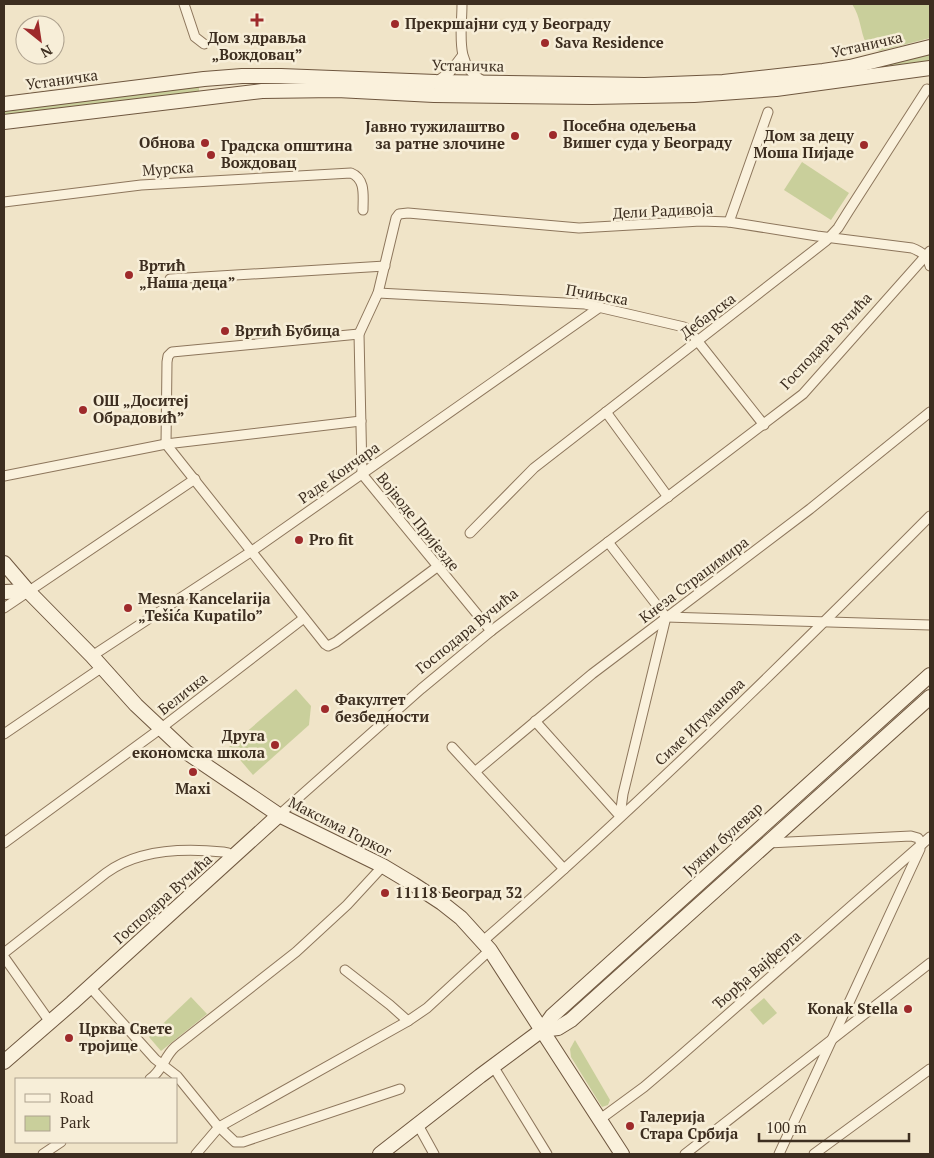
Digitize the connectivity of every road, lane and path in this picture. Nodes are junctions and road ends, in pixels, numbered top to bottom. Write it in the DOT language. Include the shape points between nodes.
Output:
graph roads {
  1 [pos="184,4"];
  2 [pos="462,4"];
  3 [pos="204,44"];
  4 [pos="930,47"];
  5 [pos="462,56"];
  6 [pos="930,68"];
  7 [pos="436,82"];
  8 [pos="486,83"];
  9 [pos="927,89"];
  10 [pos="4,104"];
  11 [pos="768,112"];
  12 [pos="4,122"];
  13 [pos="4,202"];
  14 [pos="364,210"];
  15 [pos="399,214"];
  16 [pos="729,222"];
  17 [pos="829,238"];
  18 [pos="928,253"];
  19 [pos="385,266"];
  20 [pos="930,266"];
  21 [pos="170,279"];
  22 [pos="378,293"];
  23 [pos="600,307"];
  24 [pos="359,334"];
  25 [pos="697,340"];
  26 [pos="606,412"];
  27 [pos="930,412"];
  28 [pos="361,421"];
  29 [pos="764,425"];
  30 [pos="166,444"];
  31 [pos="362,474"];
  32 [pos="4,476"];
  33 [pos="195,479"];
  34 [pos="668,497"];
  35 [pos="930,516"];
  36 [pos="470,533"];
  37 [pos="608,542"];
  38 [pos="252,551"];
  39 [pos="4,563"];
  40 [pos="437,567"];
  41 [pos="28,591"];
  42 [pos="4,592"];
  43 [pos="4,608"];
  44 [pos="666,617"];
  45 [pos="304,618"];
  46 [pos="825,622"];
  47 [pos="930,625"];
  48 [pos="491,631"];
  49 [pos="92,656"];
  50 [pos="101,668"];
  51 [pos="930,675"];
  52 [pos="930,697"];
  53 [pos="535,721"];
  54 [pos="160,729"];
  55 [pos="4,734"];
  56 [pos="452,746"];
  57 [pos="476,771"];
  58 [pos="279,815"];
  59 [pos="620,816"];
  60 [pos="930,837"];
  61 [pos="4,843"];
  62 [pos="768,843"];
  63 [pos="922,844"];
  64 [pos="233,857"];
  65 [pos="383,866"];
  66 [pos="564,869"];
  67 [pos="486,945"];
  68 [pos="4,955"];
  69 [pos="930,963"];
  70 [pos="345,970"];
  71 [pos="90,987"];
  72 [pos="408,1021"];
  73 [pos="50,1022"];
  74 [pos="542,1030"];
  75 [pos="831,1040"];
  76 [pos="4,1062"];
  77 [pos="163,1066"];
  78 [pos="494,1066"];
  79 [pos="930,1069"];
  80 [pos="151,1078"];
  81 [pos="400,1089"];
  82 [pos="599,1120"];
  83 [pos="418,1125"];
  84 [pos="219,1127"];
  85 [pos="60,1143"];
  86 [pos="44,1154"];
  87 [pos="196,1154"];
  88 [pos="380,1154"];
  89 [pos="434,1154"];
  90 [pos="548,1154"];
  91 [pos="622,1154"];
  92 [pos="685,1154"];
  93 [pos="779,1154"];
  94 [pos="814,1154"];
  1 -- 3 [label="street" via="195,37"];
  2 -- 5 [label="street"];
  4 -- 8 [label="main road, Устаничка" via="850,67 723,82 645,85"];
  5 -- 7 [label="street" via="450,72"];
  5 -- 8 [label="street" via="470,72"];
  6 -- 12 [label="main road, Устаничка" via="776,89 694,95 592,97 262,91"];
  7 -- 8 [label="main road, Устаничка"];
  7 -- 10 [label="main road, Устаничка" via="242,76"];
  9 -- 17 [label="street, Дебарска"];
  11 -- 16 [label="street"];
  13 -- 14 [label="street, Мурска" via="141,185 352,173 362,180"];
  15 -- 16 [label="street, Дели Радивоја" via="580,228"];
  15 -- 19 [label="street, Војводе Пријезде"];
  16 -- 17 [label="street, Дели Радивоја"];
  17 -- 18 [label="street, Дели Радивоја" via="912,248"];
  17 -- 25 [label="street, Дебарска"];
  18 -- 20 [label="street"];
  18 -- 29 [label="street, Господара Вучића" via="804,394"];
  19 -- 21 [label="street"];
  19 -- 22 [label="street, Војводе Пријезде"];
  22 -- 23 [label="street, Пчињска" via="562,302"];
  22 -- 24 [label="street, Војводе Пријезде"];
  23 -- 25 [label="street, Пчињска" via="684,327"];
  23 -- 31 [label="street, Раде Кончара"];
  24 -- 28 [label="street, Војводе Пријезде"];
  24 -- 30 [label="street" via="180,350 170,354 167,362"];
  25 -- 26 [label="street, Дебарска"];
  25 -- 29 [label="street, Пчињска"];
  26 -- 34 [label="street"];
  26 -- 36 [label="street, Дебарска" via="534,468"];
  27 -- 44 [label="street, Кнеза Страцимира" via="810,509"];
  28 -- 30 [label="street"];
  28 -- 31 [label="street, Војводе Пријезде"];
  29 -- 34 [label="street, Господара Вучића"];
  30 -- 32 [label="street"];
  30 -- 33 [label="street"];
  31 -- 38 [label="street, Раде Кончара"];
  31 -- 40 [label="street, Војводе Пријезде"];
  33 -- 38 [label="street"];
  33 -- 41 [label="street"];
  34 -- 37 [label="street, Господара Вучића"];
  35 -- 46 [label="street, Симе Игуманова"];
  37 -- 44 [label="street"];
  37 -- 48 [label="street, Господара Вучића"];
  38 -- 45 [label="street"];
  38 -- 49 [label="street, Раде Кончара"];
  39 -- 41 [label="main road, Максима Горког"];
  40 -- 45 [label="street" via="328,646"];
  40 -- 48 [label="street, Војводе Пријезде"];
  41 -- 42 [label="main road"];
  41 -- 43 [label="street"];
  41 -- 49 [label="main road, Максима Горког"];
  44 -- 46 [label="street"];
  44 -- 53 [label="street, Кнеза Страцимира"];
  44 -- 59 [label="street"];
  45 -- 54 [label="street, Беличка"];
  46 -- 47 [label="street"];
  46 -- 59 [label="street, Симе Игуманова"];
  48 -- 58 [label="street, Господара Вучића" via="420,689"];
  49 -- 50 [label="main road, Максима Горког"];
  50 -- 54 [label="main road, Максима Горког"];
  50 -- 55 [label="street"];
  51 -- 74 [label="main road, Јужни булевар" via="552,1016"];
  52 -- 62 [label="main road, Јужни булевар"];
  53 -- 57 [label="street, Кнеза Страцимира"];
  53 -- 59 [label="street"];
  54 -- 58 [label="main road, Максима Горког" via="199,762"];
  54 -- 61 [label="street, Беличка"];
  56 -- 57 [label="street"];
  57 -- 66 [label="street"];
  58 -- 64 [label="main road, Господара Вучића"];
  58 -- 65 [label="main road, Максима Горког"];
  59 -- 66 [label="street, Симе Игуманова"];
  60 -- 63 [label="street, Ђорђа Вајферта"];
  62 -- 63 [label="street" via="911,836"];
  62 -- 74 [label="main road, Јужни булевар" via="572,1020 558,1028"];
  63 -- 75 [label="street"];
  63 -- 82 [label="street, Ђорђа Вајферта" via="665,1069"];
  64 -- 68 [label="street" via="218,851 171,852 122,863 106,872"];
  64 -- 71 [label="main road, Господара Вучића"];
  65 -- 67 [label="main road, Максима Горког" via="452,910"];
  65 -- 77 [label="street" via="296,952 171,1051"];
  66 -- 67 [label="street, Симе Игуманова"];
  67 -- 72 [label="street, Симе Игуманова" via="427,1008"];
  67 -- 74 [label="main road, Максима Горког"];
  68 -- 73 [label="street"];
  69 -- 75 [label="street"];
  70 -- 72 [label="street"];
  71 -- 73 [label="main road, Господара Вучића"];
  71 -- 77 [label="street"];
  72 -- 84 [label="street, Симе Игуманова"];
  73 -- 76 [label="main road, Господара Вучића"];
  74 -- 78 [label="main road, Јужни булевар"];
  74 -- 82 [label="main road, Максима Горког"];
  75 -- 92 [label="street"];
  75 -- 93 [label="street"];
  77 -- 80 [label="street"];
  77 -- 84 [label="street" via="177,1076"];
  78 -- 83 [label="main road, Јужни булевар"];
  78 -- 90 [label="street"];
  79 -- 94 [label="street"];
  81 -- 84 [label="street" via="243,1142 235,1142"];
  82 -- 91 [label="main road, Максима Горког"];
  83 -- 88 [label="main road, Јужни булевар"];
  83 -- 89 [label="street"];
  84 -- 87 [label="street"];
  85 -- 86 [label="street"];
}
